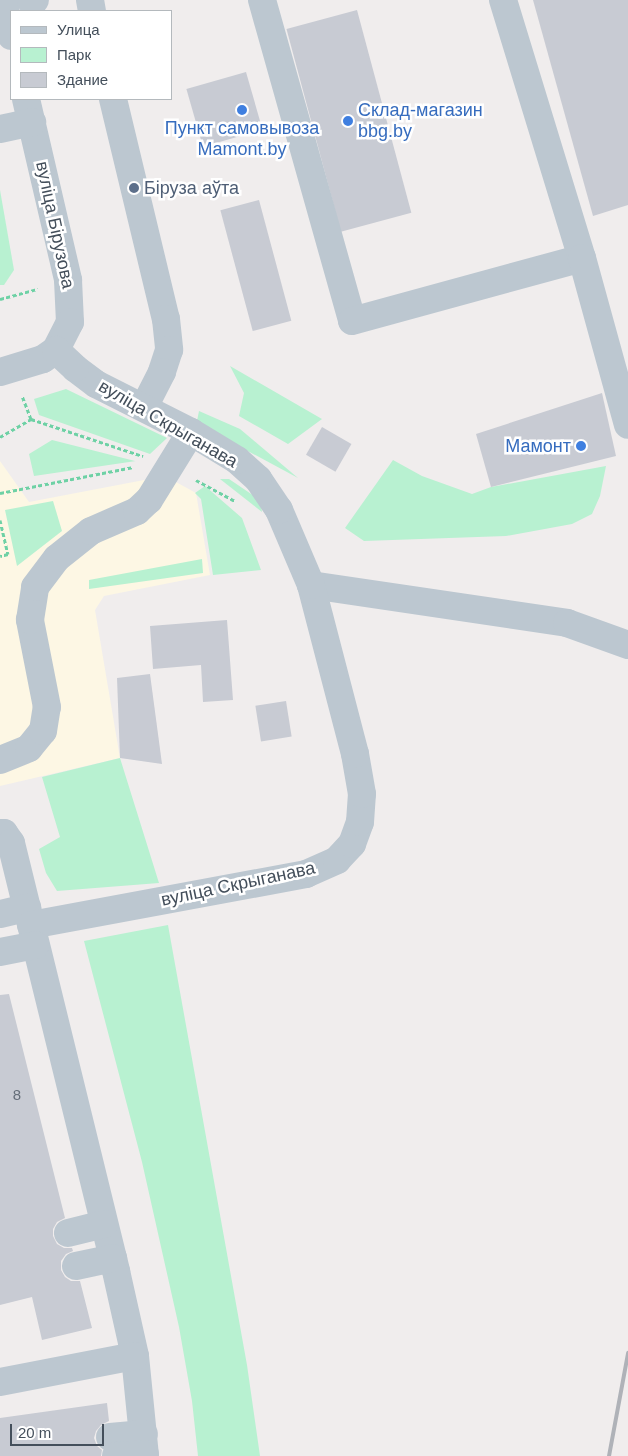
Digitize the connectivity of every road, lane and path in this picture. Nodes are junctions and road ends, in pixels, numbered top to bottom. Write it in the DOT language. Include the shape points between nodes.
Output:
graph roads {
  1 [pos="3,0"];
  2 [pos="262,0"];
  3 [pos="503,0"];
  4 [pos="10,32"];
  5 [pos="113,100"];
  6 [pos="29,110"];
  7 [pos="0,129"];
  8 [pos="582,258"];
  9 [pos="56,350"];
  10 [pos="0,372"];
  11 [pos="144,407"];
  12 [pos="628,425"];
  13 [pos="191,432"];
  14 [pos="149,458"];
  15 [pos="143,462"];
  16 [pos="136,466"];
  17 [pos="0,493"];
  18 [pos="0,520"];
  19 [pos="0,556"];
  20 [pos="311,585"];
  21 [pos="628,645"];
  22 [pos="0,760"];
  23 [pos="0,833"];
  24 [pos="10,884"];
  25 [pos="0,914"];
  26 [pos="31,926"];
  27 [pos="0,952"];
  28 [pos="110,1249"];
  29 [pos="135,1356"];
  30 [pos="0,1382"];
  31 [pos="113,1446"];
  32 [pos="145,1448"];
  1 -- 4 [label="street"];
  2 -- 8 [label="street" via="352,321"];
  3 -- 8 [label="street"];
  5 -- 11 [label="street" via="166,318 169,350"];
  6 -- 7 [label="street"];
  6 -- 9 [label="street, вуліца Бірузова" via="68,280 70,322"];
  8 -- 12 [label="street"];
  9 -- 10 [label="street" via="42,359"];
  9 -- 11 [label="street, вуліца Скрыганава" via="96,384"];
  11 -- 13 [label="street, вуліца Скрыганава"];
  13 -- 20 [label="street, вуліца Скрыганава" via="237,460 258,479 279,510"];
  13 -- 22 [label="street" via="149,500 137,512 91,531 57,558 35,587 30,620 47,706 43,732 29,748"];
  14 -- 15 [label="path"];
  16 -- 17 [label="path"];
  18 -- 19 [label="path" via="8,554"];
  20 -- 21 [label="street" via="567,623"];
  20 -- 26 [label="street, вуліца Скрыганава" via="355,754 362,794 360,822 352,844 337,860 306,874"];
  23 -- 24 [label="street" via="4,833 11,842"];
  24 -- 26 [label="street"];
  25 -- 26 [label="street"];
  26 -- 27 [label="street"];
  26 -- 28 [label="street"];
  28 -- 28 [label="street" via="75,1258"];
  28 -- 29 [label="street"];
  29 -- 30 [label="street"];
  29 -- 32 [label="street"];
  31 -- 32 [label="street"];
}
